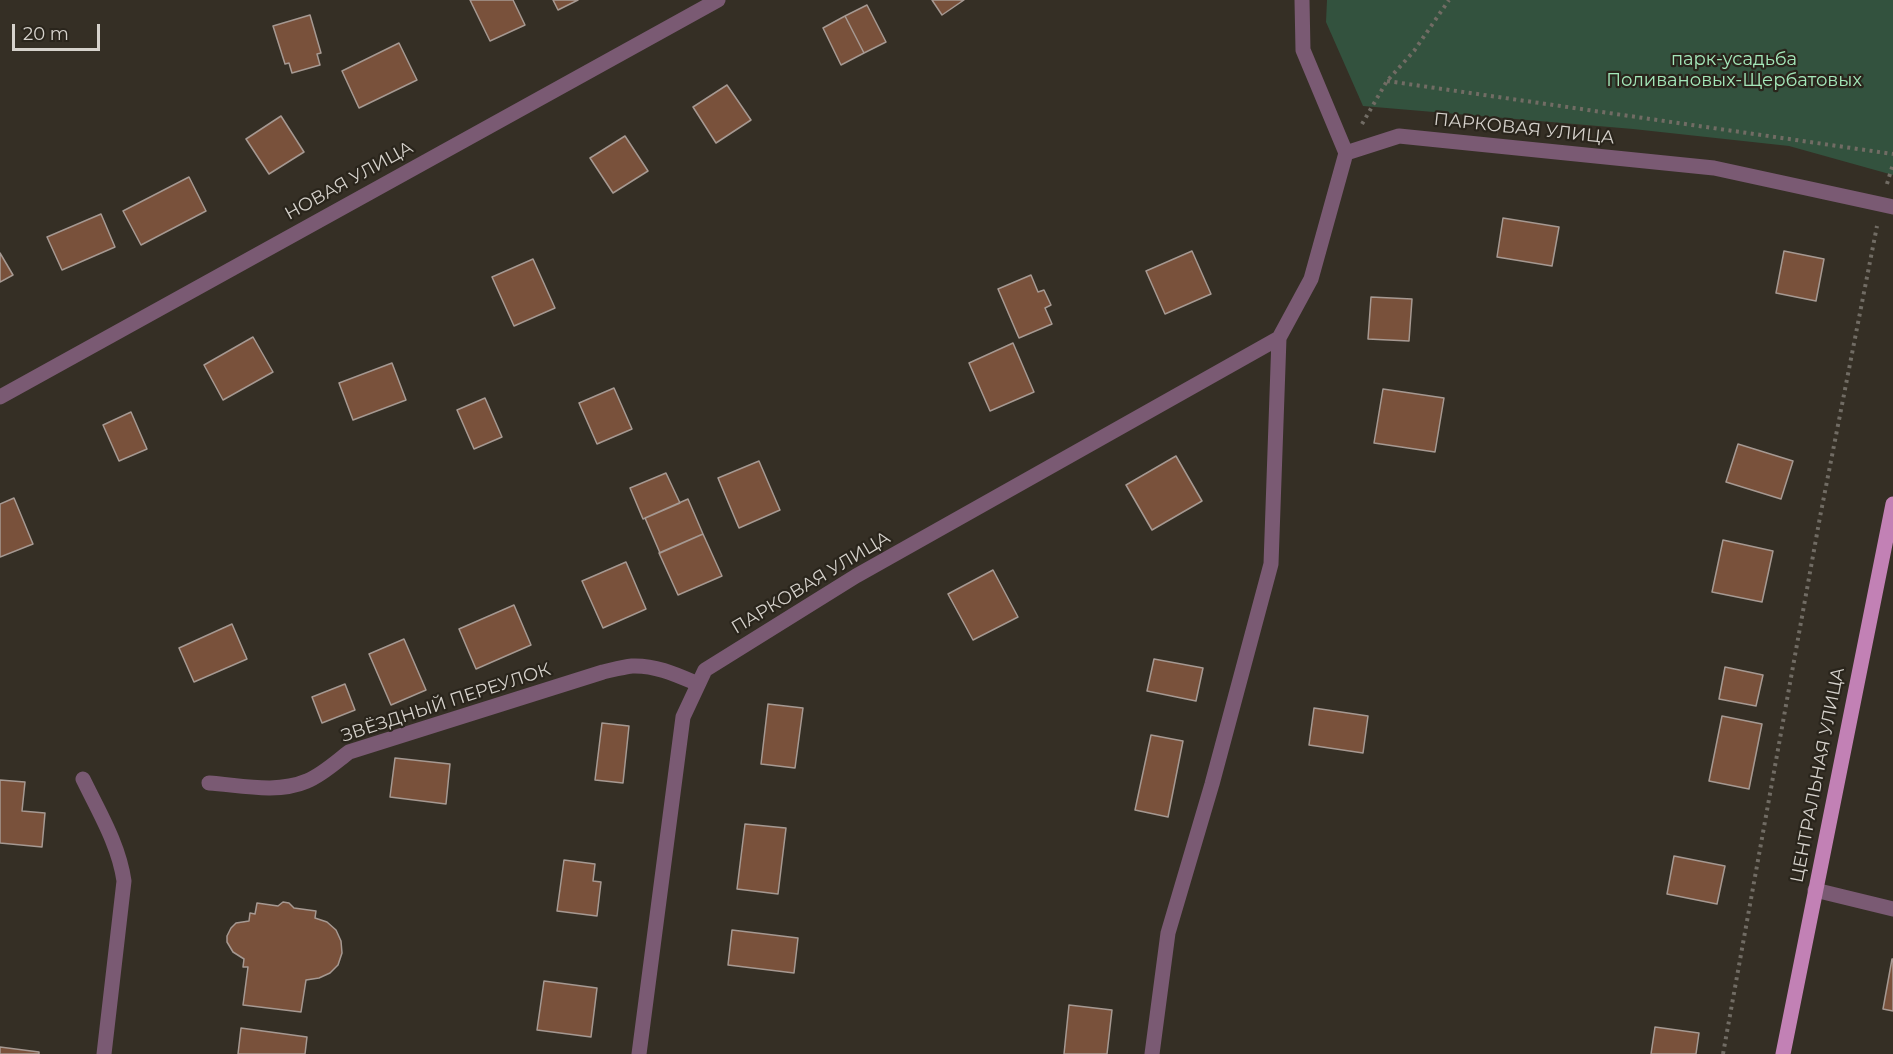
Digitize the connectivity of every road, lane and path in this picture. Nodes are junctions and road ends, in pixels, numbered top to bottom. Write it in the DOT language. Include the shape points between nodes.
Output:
graph roads {
  1 [pos="718,0"];
  2 [pos="1302,0"];
  3 [pos="1449,0"];
  4 [pos="1387,81"];
  5 [pos="1346,153"];
  6 [pos="1893,154"];
  7 [pos="1893,164"];
  8 [pos="1887,206"];
  9 [pos="1279,338"];
  10 [pos="0,397"];
  11 [pos="1893,504"];
  12 [pos="698,684"];
  13 [pos="83,779"];
  14 [pos="209,783"];
  15 [pos="1815,890"];
  16 [pos="1893,909"];
  17 [pos="104,1054"];
  18 [pos="639,1054"];
  19 [pos="1152,1054"];
  20 [pos="1723,1054"];
  21 [pos="1783,1054"];
  1 -- 10 [label="street, НОВАЯ УЛИЦА"];
  2 -- 5 [label="street" via="1303,50"];
  3 -- 4 [label="path" via="1414,51"];
  4 -- 5 [label="path"];
  4 -- 6 [label="path"];
  5 -- 8 [label="street, ПАРКОВАЯ УЛИЦА" via="1399,136 1423,138 1714,168"];
  5 -- 9 [label="street" via="1311,279"];
  7 -- 8 [label="path"];
  8 -- 20 [label="path" via="1820,517"];
  9 -- 12 [label="street, ПАРКОВАЯ УЛИЦА" via="856,576 705,670"];
  9 -- 19 [label="street" via="1271,564 1168,933"];
  11 -- 15 [label="main road, ЦЕНТРАЛЬНАЯ УЛИЦА"];
  12 -- 14 [label="street, ЗВЁЗДНЫЙ ПЕРЕУЛОК" via="673,673 632,666 349,752 306,782 293,786"];
  12 -- 18 [label="street, ПАРКОВАЯ УЛИЦА" via="683,717"];
  13 -- 17 [label="street" via="121,861 124,882"];
  15 -- 16 [label="street"];
  15 -- 21 [label="main road, ЦЕНТРАЛЬНАЯ УЛИЦА"];
}
